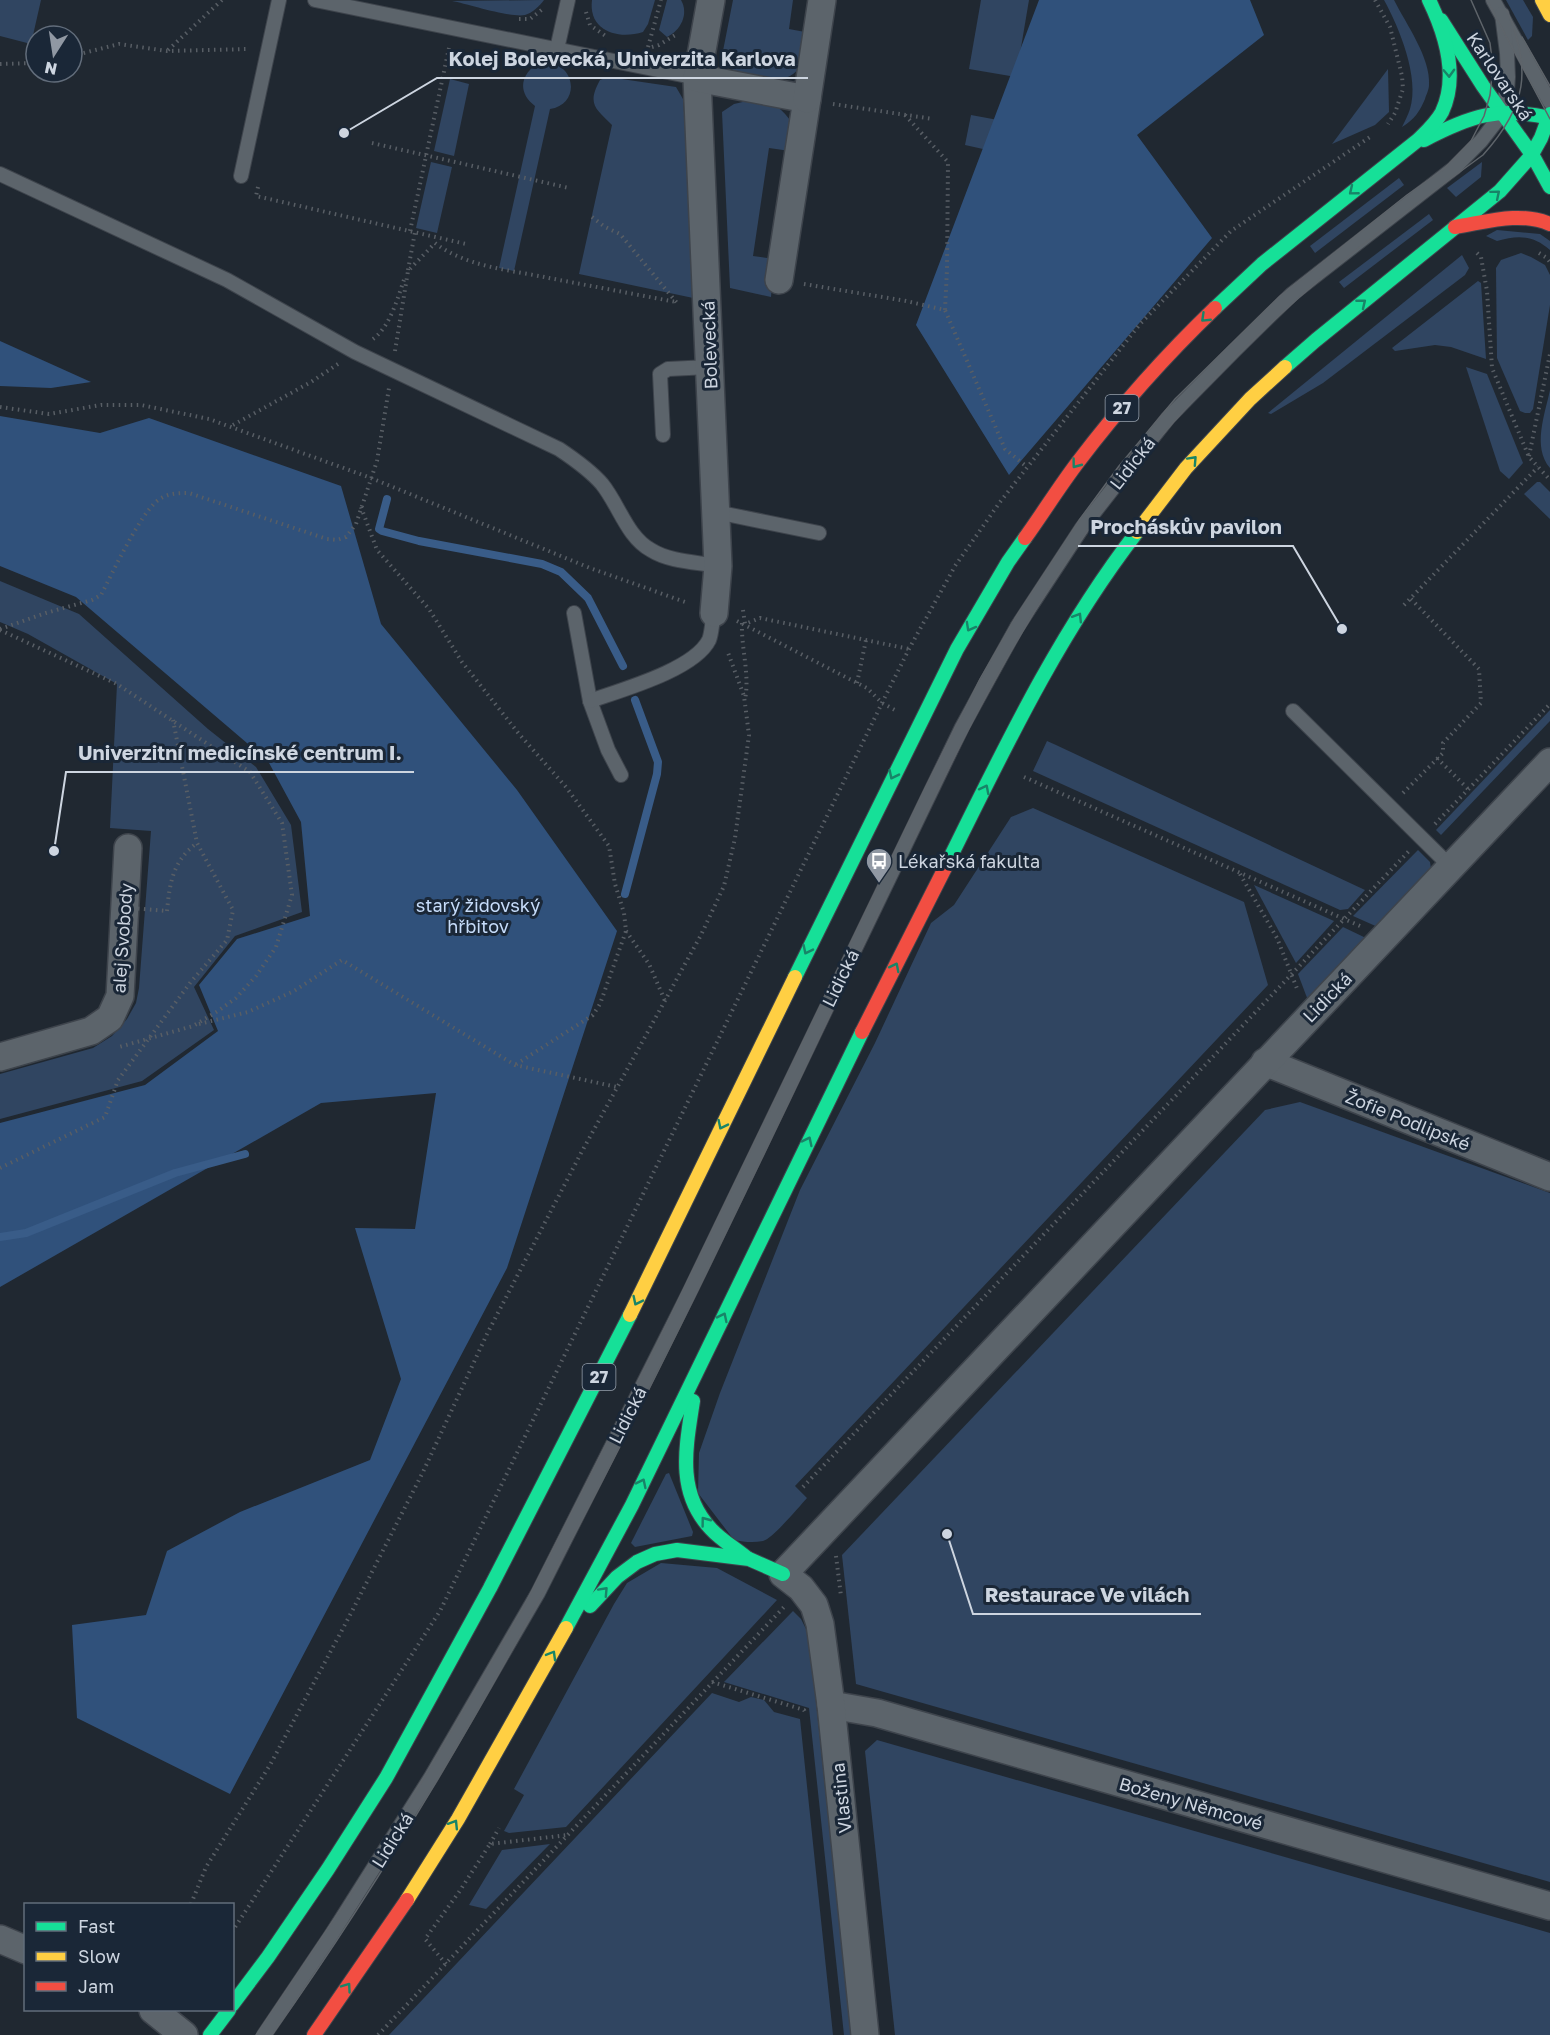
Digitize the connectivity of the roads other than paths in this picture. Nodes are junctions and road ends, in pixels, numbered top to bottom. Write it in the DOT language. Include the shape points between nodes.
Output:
graph roads {
  1 [pos="279,0"];
  2 [pos="315,0"];
  3 [pos="568,0"];
  4 [pos="711,0"];
  5 [pos="822,0"];
  6 [pos="1430,0"];
  7 [pos="1493,0"];
  8 [pos="1542,0"];
  9 [pos="342,3"];
  10 [pos="1502,14"];
  11 [pos="1438,15"];
  12 [pos="1550,15"];
  13 [pos="556,49"];
  14 [pos="697,78"];
  15 [pos="807,99"];
  16 [pos="1550,102"];
  17 [pos="1501,111"];
  18 [pos="1550,116"];
  19 [pos="1398,154"];
  20 [pos="1533,156"];
  21 [pos="1550,171"];
  22 [pos="0,174"];
  23 [pos="241,176"];
  24 [pos="1550,187"];
  25 [pos="1550,224"];
  26 [pos="1455,228"];
  27 [pos="778,280"];
  28 [pos="710,367"];
  29 [pos="663,435"];
  30 [pos="716,512"];
  31 [pos="819,533"];
  32 [pos="718,567"];
  33 [pos="574,613"];
  34 [pos="714,613"];
  35 [pos="590,701"];
  36 [pos="1293,711"];
  37 [pos="1550,762"];
  38 [pos="621,775"];
  39 [pos="128,848"];
  40 [pos="1451,867"];
  41 [pos="0,1057"];
  42 [pos="1265,1062"];
  43 [pos="1550,1177"];
  44 [pos="697,1369"];
  45 [pos="749,1559"];
  46 [pos="792,1581"];
  47 [pos="564,1633"];
  48 [pos="831,1705"];
  49 [pos="1550,1906"];
  50 [pos="0,1939"];
  51 [pos="24,1949"];
  52 [pos="234,2002"];
  53 [pos="154,2011"];
  54 [pos="228,2011"];
  55 [pos="184,2035"];
  56 [pos="210,2035"];
  57 [pos="264,2035"];
  58 [pos="314,2035"];
  59 [pos="865,2035"];
  1 -- 23 [label="lane"];
  2 -- 9 [label="lane"];
  3 -- 13 [label="lane"];
  4 -- 14 [label="street, Bolevecká"];
  5 -- 15 [label="street"];
  6 -- 11 [label="main road, Karlovarská"];
  7 -- 10 [label="lane, Karlovarská"];
  8 -- 12 [label="main road"];
  9 -- 13 [label="lane"];
  10 -- 16 [label="lane, Karlovarská"];
  10 -- 17 [label="lane, Lidická" via="1508,78"];
  11 -- 17 [label="main road, Karlovarská"];
  11 -- 19 [label="main road, Karlovarská, one-way" via="1449,71 1446,99 1431,127"];
  13 -- 14 [label="lane"];
  14 -- 15 [label="street"];
  14 -- 28 [label="street, Bolevecká"];
  15 -- 27 [label="street"];
  17 -- 18 [label="main road"];
  17 -- 19 [label="main road" via="1454,124"];
  17 -- 20 [label="main road, Karlovarská"];
  17 -- 57 [label="lane, Lidická" via="1481,141 1454,168 1292,294 1168,418 1082,528 1030,607 962,727 691,1289 538,1593 431,1777"];
  18 -- 20 [label="main road"];
  19 -- 52 [label="main road, 27, one-way" via="1262,264 1187,335 1078,462 1008,562 919,723 620,1336 490,1588 386,1778 328,1869"];
  20 -- 21 [label="lane, Karlovarská"];
  20 -- 24 [label="main road, Karlovarská"];
  26 -- 20 [label="main road, one-way" via="1500,191"];
  22 -- 32 [label="lane" via="227,280 355,352 559,449 602,484 640,543 663,556"];
  25 -- 26 [label="main road" via="1524,216"];
  44 -- 26 [label="main road, one-way" via="998,763 1052,658 1089,600 1186,468 1250,399 1316,340"];
  28 -- 29 [label="lane" via="668,369 660,374"];
  28 -- 30 [label="street, Bolevecká"];
  30 -- 31 [label="lane"];
  30 -- 32 [label="street, Bolevecká"];
  32 -- 34 [label="street, Bolevecká"];
  33 -- 35 [label="lane"];
  34 -- 35 [label="lane" via="709,640 697,656 673,670"];
  35 -- 38 [label="lane"];
  36 -- 40 [label="lane"];
  37 -- 40 [label="street, Lidická"];
  39 -- 41 [label="street, alej Svobody" via="120,996 110,1018 91,1031"];
  40 -- 42 [label="street, Lidická"];
  42 -- 43 [label="street, Žofie Podlipské"];
  42 -- 46 [label="street, Lidická"];
  45 -- 44 [label="main road, one-way" via="711,1529 692,1503 685,1479 684,1460"];
  47 -- 44 [label="main road, one-way"];
  45 -- 46 [label="main road"];
  47 -- 45 [label="main road, one-way" via="617,1577 655,1554 677,1550"];
  46 -- 48 [label="street, Vlastina" via="814,1605 820,1624"];
  58 -- 47 [label="main road, one-way" via="458,1819"];
  48 -- 49 [label="street, Boženy Němcové" via="877,1713"];
  48 -- 59 [label="street, Vlastina"];
  50 -- 51 [label="street"];
  53 -- 55 [label="street"];
  54 -- 56 [label="main road"];
}
